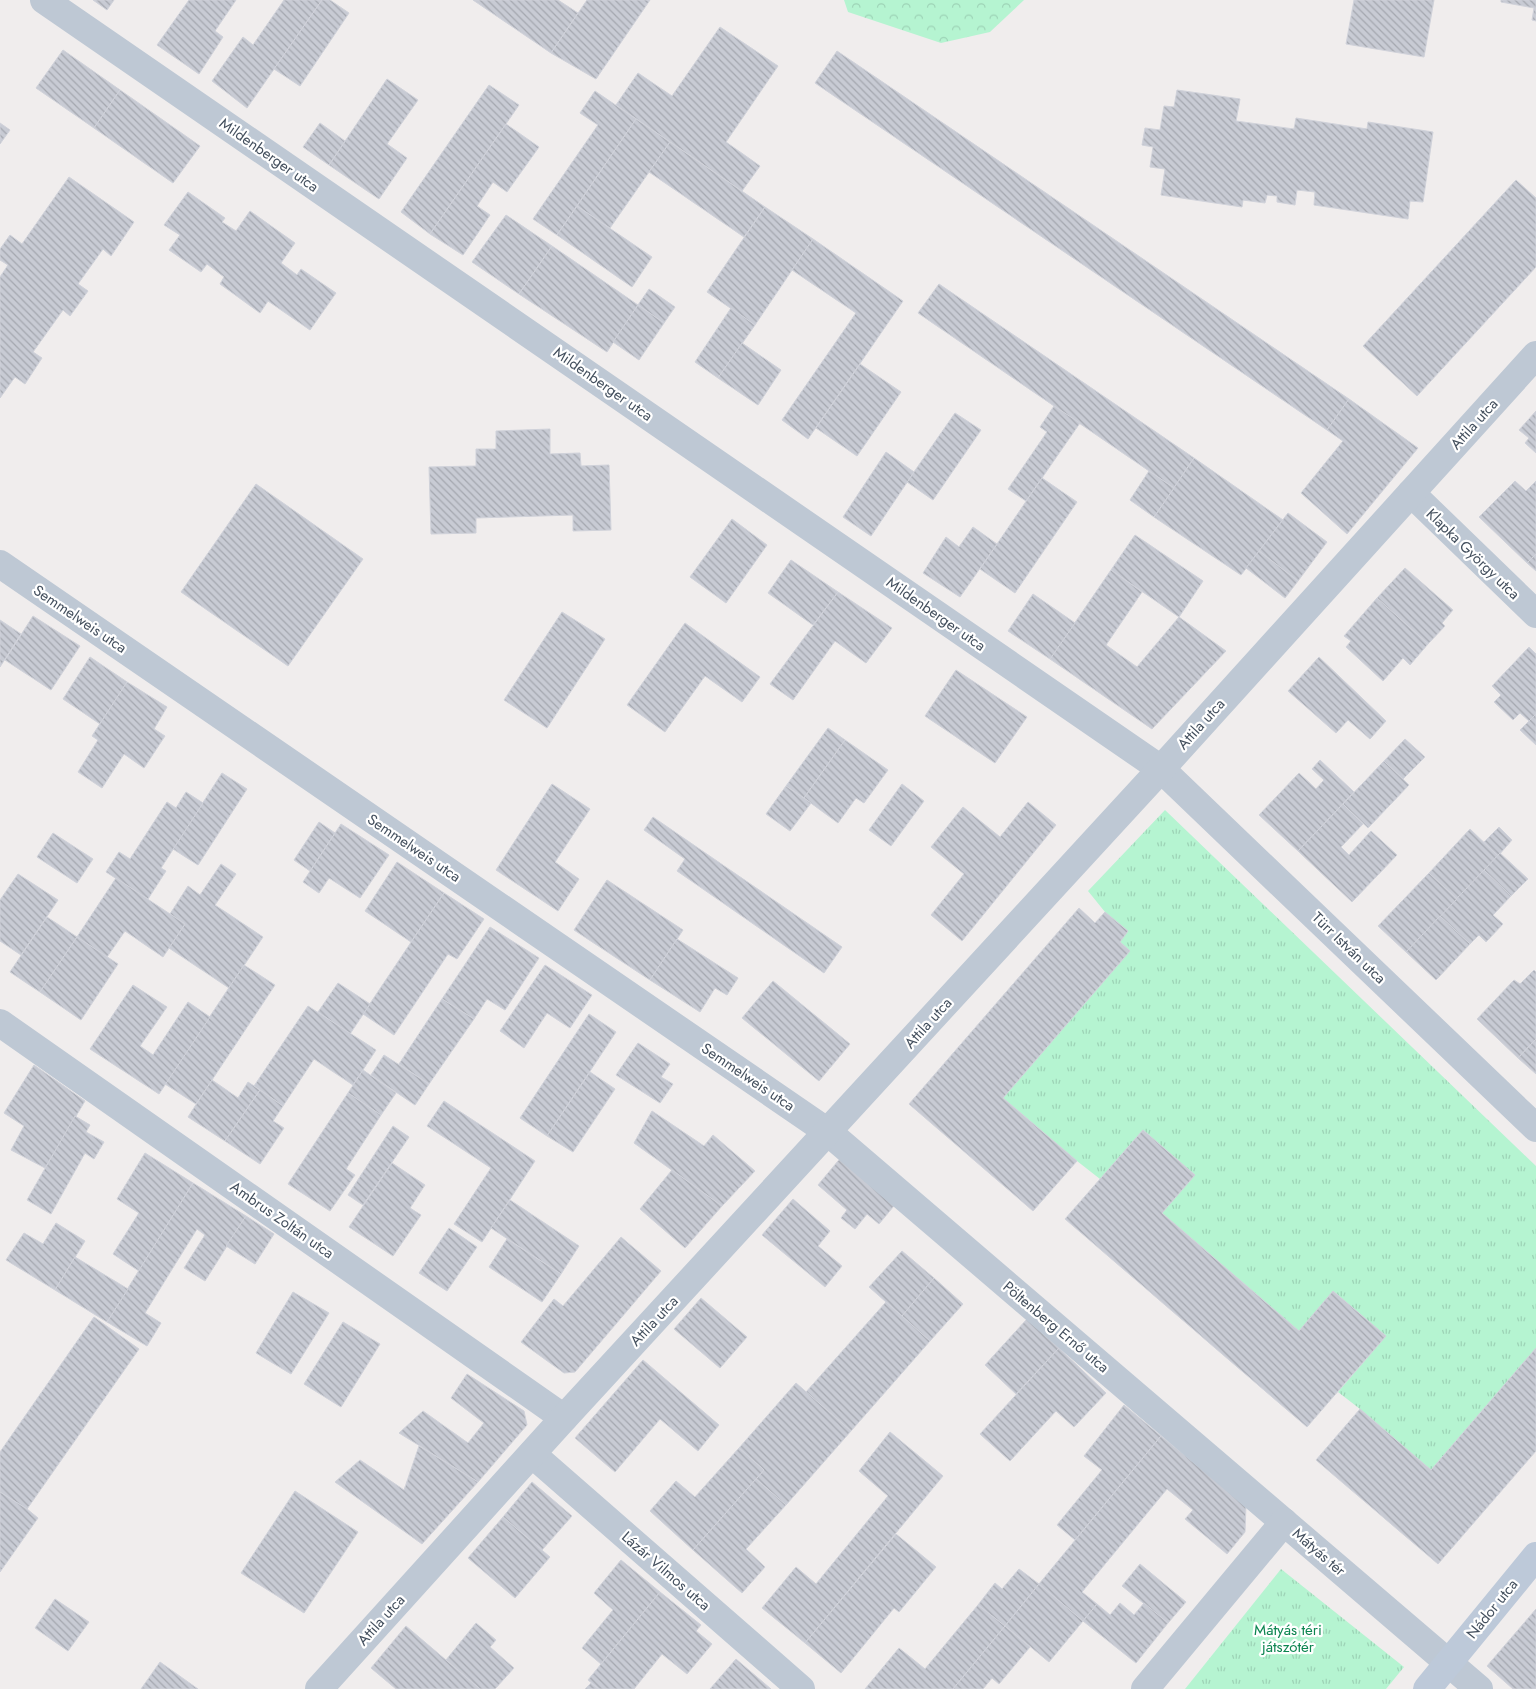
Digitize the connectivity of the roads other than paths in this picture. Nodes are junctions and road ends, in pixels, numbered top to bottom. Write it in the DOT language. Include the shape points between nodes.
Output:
graph roads {
  1 [pos="44,0"];
  2 [pos="1536,355"];
  3 [pos="1411,493"];
  4 [pos="0,564"];
  5 [pos="1536,614"];
  6 [pos="1161,769"];
  7 [pos="0,1023"];
  8 [pos="1536,1128"];
  9 [pos="828,1132"];
  10 [pos="564,1418"];
  11 [pos="532,1454"];
  12 [pos="1284,1522"];
  13 [pos="1536,1556"];
  14 [pos="1448,1663"];
  15 [pos="319,1689"];
  16 [pos="802,1689"];
  17 [pos="1145,1689"];
  18 [pos="1427,1689"];
  19 [pos="1479,1689"];
  1 -- 6 [label="street, Mildenberger utca"];
  2 -- 3 [label="street, Attila utca"];
  3 -- 5 [label="street, Klapka György utca"];
  3 -- 6 [label="street, Attila utca"];
  4 -- 9 [label="street, Semmelweis utca"];
  6 -- 8 [label="street, Türr István utca"];
  6 -- 9 [label="street, Attila utca"];
  7 -- 10 [label="street, Ambrus Zoltán utca"];
  9 -- 10 [label="street, Attila utca"];
  9 -- 12 [label="street, Pöltenberg Ernő utca"];
  10 -- 11 [label="street, Attila utca"];
  11 -- 15 [label="street, Attila utca"];
  11 -- 16 [label="street, Lázár Vilmos utca"];
  12 -- 14 [label="street, Mátyás tér"];
  12 -- 17 [label="street, Mátyás tér"];
  13 -- 14 [label="street, Nádor utca"];
  14 -- 18 [label="street"];
  14 -- 19 [label="street"];
}
